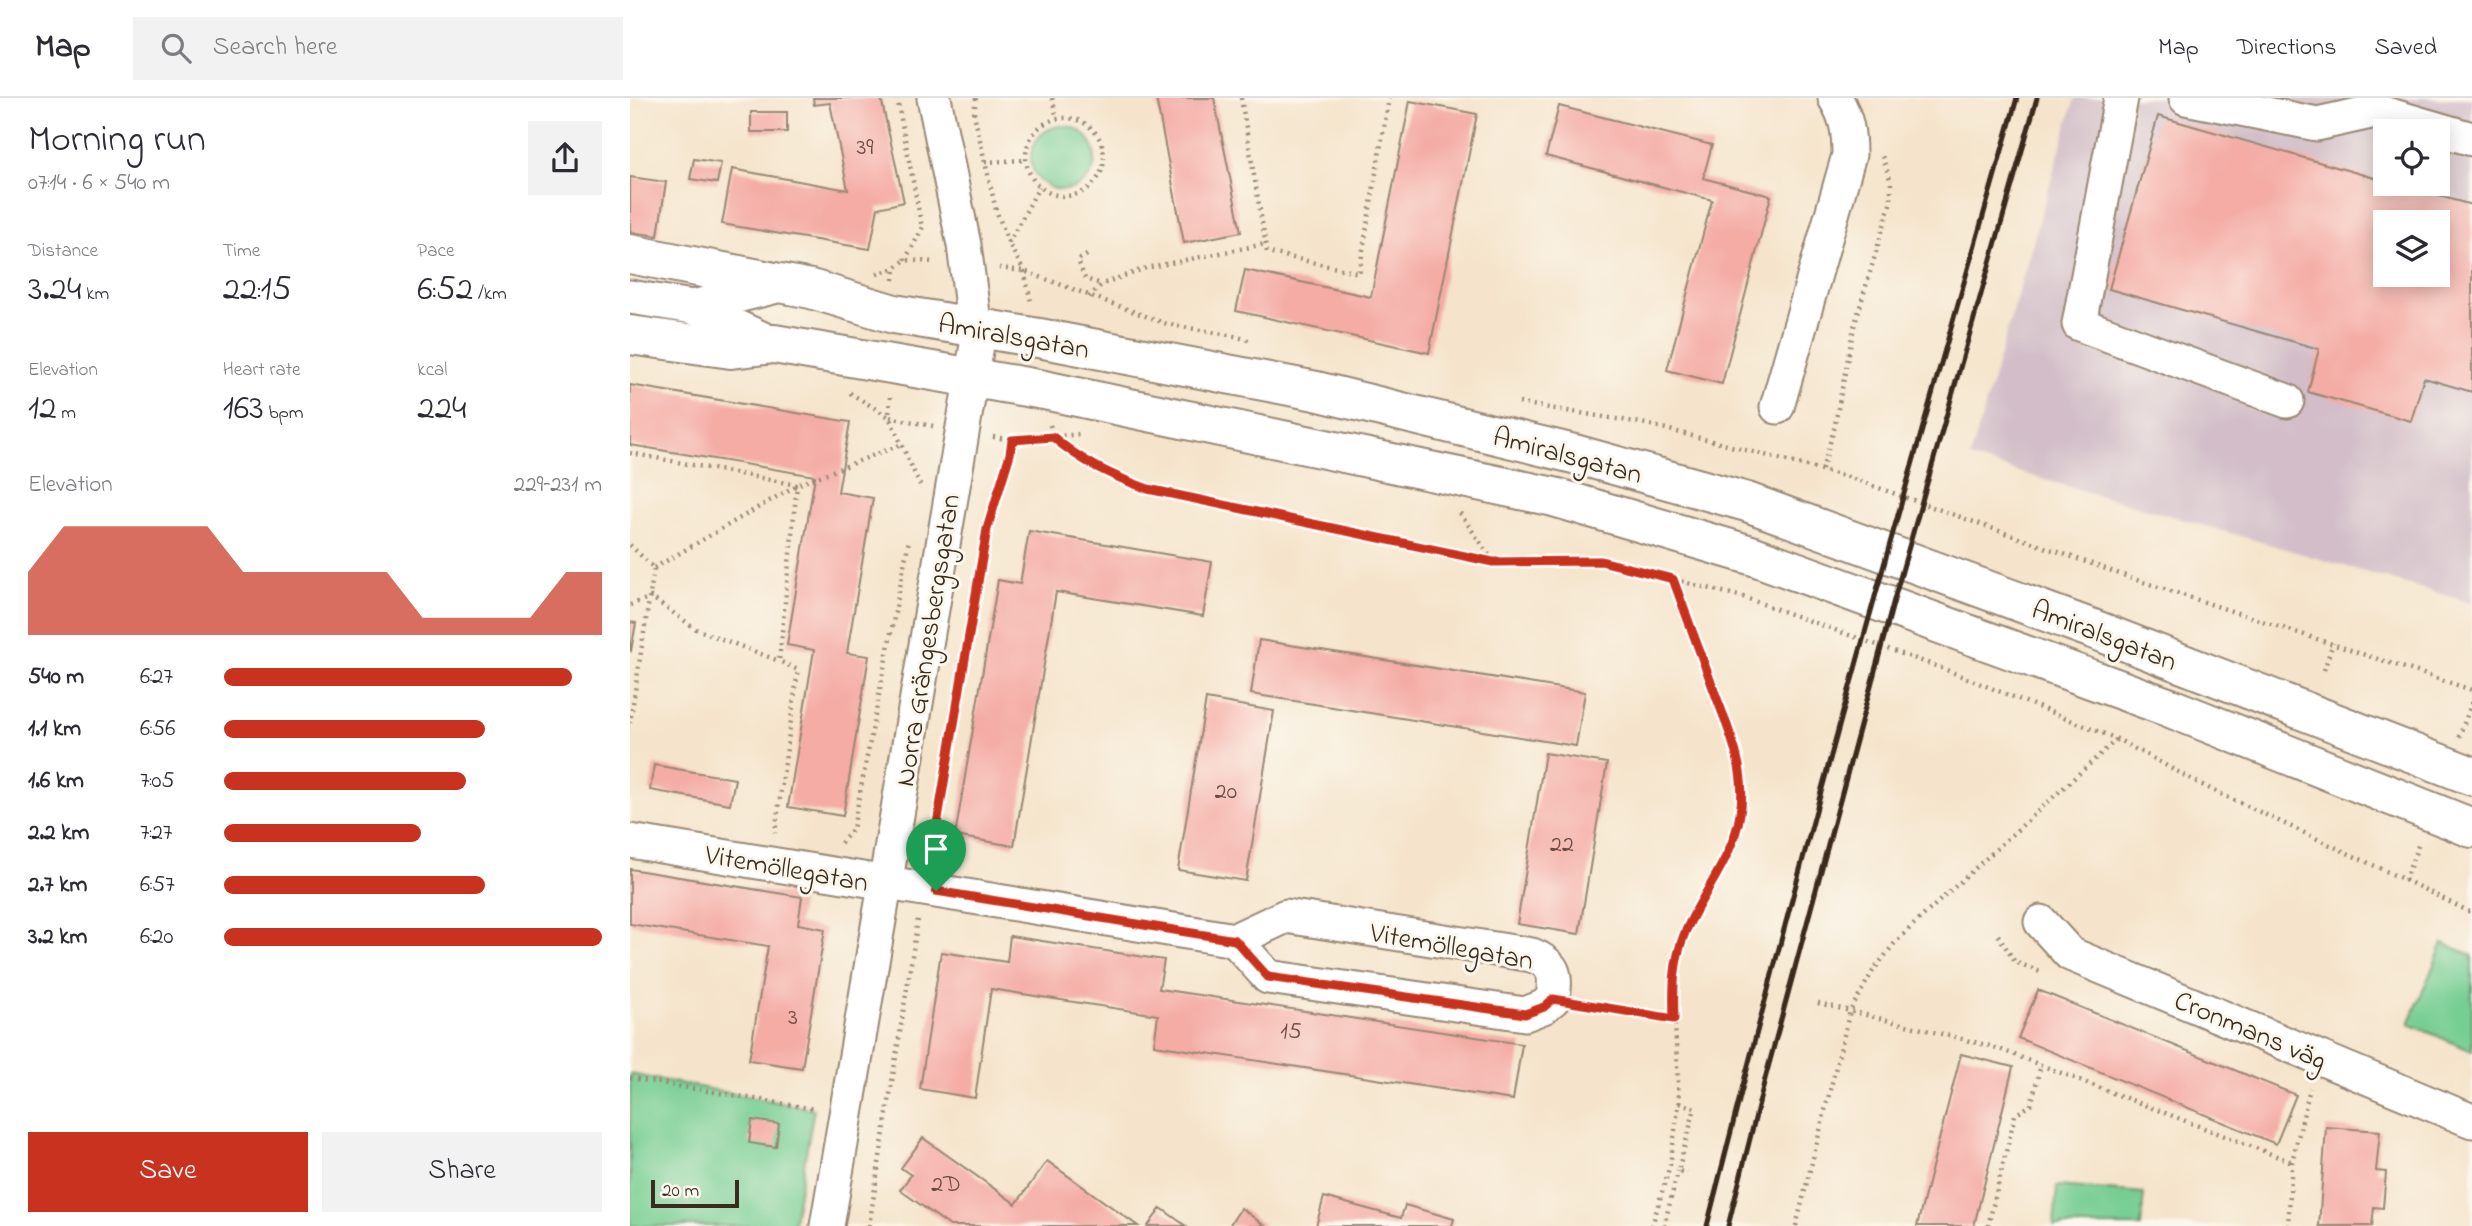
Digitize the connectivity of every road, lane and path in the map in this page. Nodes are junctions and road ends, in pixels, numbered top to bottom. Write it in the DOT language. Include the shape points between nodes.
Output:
graph roads {
  1 [pos="897,98"];
  2 [pos="934,98"];
  3 [pos="976,98"];
  4 [pos="1052,98"];
  5 [pos="1241,98"];
  6 [pos="1389,98"];
  7 [pos="1835,98"];
  8 [pos="2121,98"];
  9 [pos="2186,98"];
  10 [pos="2378,104"];
  11 [pos="1057,118"];
  12 [pos="2472,139"];
  13 [pos="1880,151"];
  14 [pos="1025,160"];
  15 [pos="985,162"];
  16 [pos="1039,187"];
  17 [pos="1009,244"];
  18 [pos="1265,244"];
  19 [pos="630,254"];
  20 [pos="1087,255"];
  21 [pos="905,260"];
  22 [pos="1024,271"];
  23 [pos="787,284"];
  24 [pos="1102,284"];
  25 [pos="630,297"];
  26 [pos="1089,297"];
  27 [pos="693,307"];
  28 [pos="630,335"];
  29 [pos="774,344"];
  30 [pos="975,350"];
  31 [pos="848,392"];
  32 [pos="2287,401"];
  33 [pos="1777,407"];
  34 [pos="900,445"];
  35 [pos="630,453"];
  36 [pos="1822,470"];
  37 [pos="797,485"];
  38 [pos="918,497"];
  39 [pos="910,537"];
  40 [pos="630,545"];
  41 [pos="654,568"];
  42 [pos="1673,579"];
  43 [pos="651,597"];
  44 [pos="630,605"];
  45 [pos="2333,643"];
  46 [pos="779,661"];
  47 [pos="2324,670"];
  48 [pos="2472,702"];
  49 [pos="630,723"];
  50 [pos="2118,739"];
  51 [pos="2460,771"];
  52 [pos="2431,812"];
  53 [pos="2472,828"];
  54 [pos="630,841"];
  55 [pos="773,845"];
  56 [pos="839,846"];
  57 [pos="2405,880"];
  58 [pos="887,884"];
  59 [pos="936,891"];
  60 [pos="2472,912"];
  61 [pos="2041,922"];
  62 [pos="1235,940"];
  63 [pos="1553,999"];
  64 [pos="1818,1003"];
  65 [pos="1850,1011"];
  66 [pos="1674,1019"];
  67 [pos="2041,1064"];
  68 [pos="630,1078"];
  69 [pos="2311,1084"];
  70 [pos="1679,1103"];
  71 [pos="847,1115"];
  72 [pos="2472,1121"];
  73 [pos="2292,1162"];
  74 [pos="1678,1171"];
  75 [pos="1687,1173"];
  76 [pos="827,1226"];
  77 [pos="869,1226"];
  78 [pos="1651,1226"];
  79 [pos="1664,1226"];
  80 [pos="1796,1226"];
  81 [pos="1988,1226"];
  82 [pos="2288,1226"];
  1 -- 21 [label="path" via="922,228"];
  2 -- 30 [label="street" via="964,246"];
  3 -- 15 [label="path" via="974,114"];
  4 -- 11 [label="path"];
  5 -- 18 [label="path"];
  6 -- 18 [label="path" via="1359,274 1267,252"];
  7 -- 33 [label="street" via="1849,130 1849,155"];
  8 -- 32 [label="street" via="2078,324"];
  9 -- 10 [label="street" via="2317,124"];
  10 -- 12 [label="street"];
  11 -- 14 [label="path" via="1046,121 1030,137"];
  11 -- 16 [label="path" via="1070,117 1091,128 1104,149 1104,161 1094,183 1074,195 1062,196"];
  13 -- 36 [label="path" via="1891,182 1891,201 1854,327"];
  14 -- 15 [label="path"];
  14 -- 16 [label="path"];
  15 -- 17 [label="path"];
  16 -- 17 [label="path"];
  17 -- 22 [label="path"];
  18 -- 24 [label="path" via="1146,268"];
  19 -- 23 [label="main road, Amiralsgatan"];
  20 -- 24 [label="path" via="1079,260 1085,279"];
  23 -- 27 [label="street"];
  23 -- 30 [label="main road, Amiralsgatan" via="894,314"];
  24 -- 26 [label="path"];
  25 -- 27 [label="street"];
  27 -- 29 [label="street"];
  28 -- 29 [label="main road, Amiralsgatan" via="731,349"];
  29 -- 30 [label="main road, Amiralsgatan"];
  30 -- 51 [label="main road, Amiralsgatan" via="1039,338 1316,391 1578,454 1748,502"];
  30 -- 52 [label="main road, Amiralsgatan" via="1044,390 1528,491 1754,556 2173,709"];
  30 -- 58 [label="street, Norra Grängesbergsgatan"];
  31 -- 34 [label="path" via="889,417"];
  34 -- 37 [label="path"];
  34 -- 38 [label="path" via="920,484"];
  35 -- 37 [label="path"];
  37 -- 41 [label="path"];
  37 -- 46 [label="path"];
  39 -- 56 [label="path" via="853,829"];
  40 -- 41 [label="path"];
  41 -- 43 [label="path"];
  42 -- 50 [label="path" via="1743,597 1944,668"];
  42 -- 59 [label="path" via="1601,561 1493,562 1148,489 1104,472 1053,437 1012,440 987,529 935,836 942,855"];
  42 -- 66 [label="path" via="1739,759 1742,793 1733,841 1679,947"];
  43 -- 44 [label="path"];
  43 -- 46 [label="path" via="696,629"];
  43 -- 49 [label="path"];
  45 -- 47 [label="path"];
  46 -- 55 [label="path" via="798,670"];
  48 -- 51 [label="path"];
  50 -- 57 [label="path" via="2204,786"];
  50 -- 65 [label="path" via="1894,944"];
  52 -- 53 [label="main road, Amiralsgatan"];
  52 -- 57 [label="path"];
  54 -- 58 [label="street, Vitemöllegatan"];
  57 -- 60 [label="path"];
  58 -- 59 [label="street, Vitemöllegatan"];
  58 -- 71 [label="street, Norra Grängesbergsgatan"];
  59 -- 62 [label="street, Vitemöllegatan"];
  59 -- 77 [label="path" via="933,910 918,919"];
  61 -- 72 [label="street, Cronmans väg" via="2070,954"];
  62 -- 63 [label="street, Vitemöllegatan" via="1268,977 1525,1014"];
  62 -- 63 [label="street, Vitemöllegatan" via="1286,916 1532,955 1553,970"];
  63 -- 66 [label="path"];
  64 -- 65 [label="path"];
  65 -- 67 [label="path" via="1994,1047"];
  65 -- 80 [label="path"];
  66 -- 70 [label="path"];
  67 -- 73 [label="path"];
  67 -- 81 [label="path" via="2031,1105 2015,1115"];
  68 -- 71 [label="path"];
  69 -- 73 [label="path"];
  70 -- 74 [label="path" via="1695,1108"];
  70 -- 78 [label="path" via="1670,1165"];
  71 -- 76 [label="street, Norra Grängesbergsgatan"];
  73 -- 82 [label="path"];
  74 -- 75 [label="path"];
  74 -- 79 [label="path"];
}
